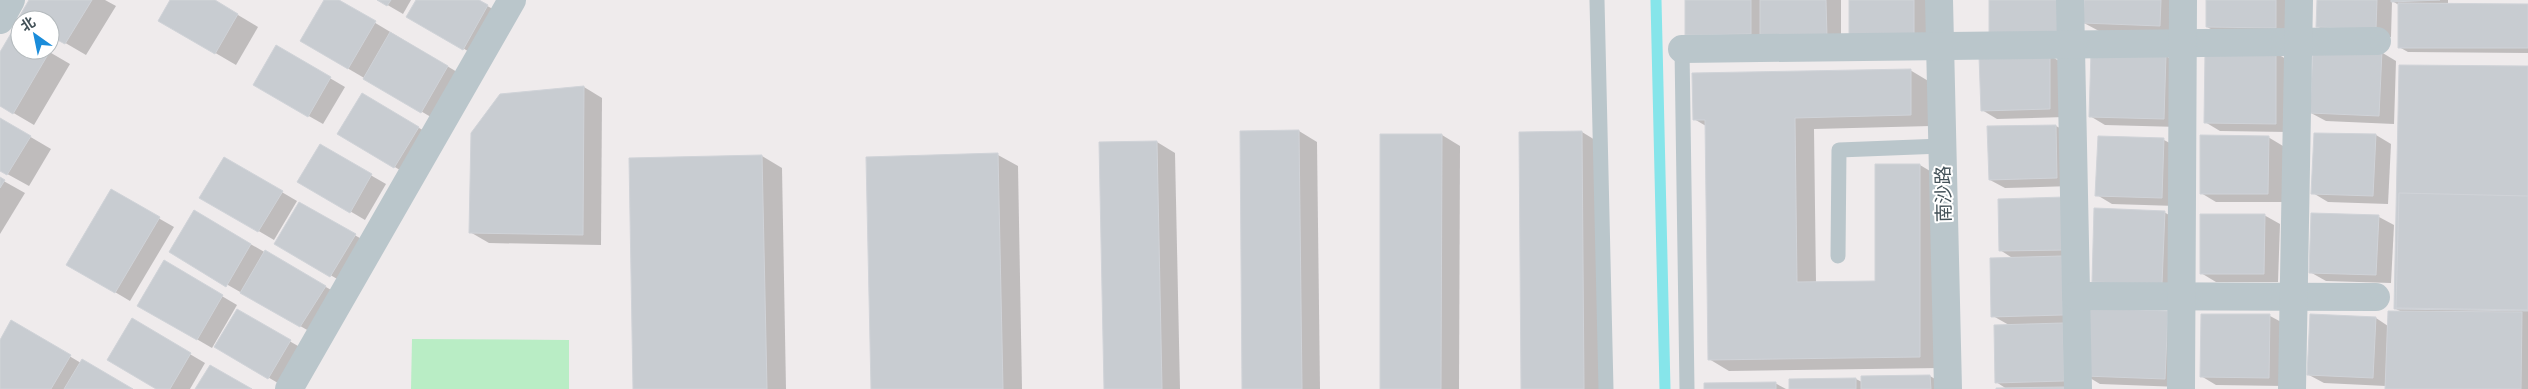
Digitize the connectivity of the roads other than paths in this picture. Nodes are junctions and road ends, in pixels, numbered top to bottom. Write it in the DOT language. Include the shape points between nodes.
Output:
graph roads {
  1 [pos="11,0"];
  2 [pos="512,0"];
  3 [pos="1597,0"];
  4 [pos="1939,0"];
  5 [pos="2070,0"];
  6 [pos="2183,0"];
  7 [pos="2299,0"];
  8 [pos="0,20"];
  9 [pos="2377,41"];
  10 [pos="2298,42"];
  11 [pos="2183,44"];
  12 [pos="2070,45"];
  13 [pos="1940,46"];
  14 [pos="1682,49"];
  15 [pos="1942,146"];
  16 [pos="1838,256"];
  17 [pos="2076,296"];
  18 [pos="2181,296"];
  19 [pos="2294,297"];
  20 [pos="2376,297"];
  21 [pos="288,389"];
  22 [pos="1606,389"];
  23 [pos="1687,389"];
  24 [pos="1948,389"];
  25 [pos="2078,389"];
  26 [pos="2181,389"];
  27 [pos="2292,389"];
  1 -- 8 [label="street"];
  2 -- 21 [label="street"];
  3 -- 22 [label="lane"];
  4 -- 13 [label="street, 南沙路"];
  5 -- 12 [label="street"];
  6 -- 11 [label="street"];
  7 -- 10 [label="street"];
  9 -- 10 [label="street"];
  10 -- 11 [label="street"];
  10 -- 19 [label="street"];
  11 -- 12 [label="street"];
  11 -- 18 [label="street"];
  12 -- 13 [label="street"];
  12 -- 17 [label="street"];
  13 -- 14 [label="street"];
  13 -- 15 [label="street, 南沙路"];
  14 -- 23 [label="lane"];
  15 -- 16 [label="lane" via="1839,150"];
  15 -- 24 [label="street, 南沙路"];
  17 -- 18 [label="street"];
  17 -- 25 [label="street"];
  18 -- 19 [label="street"];
  18 -- 26 [label="street"];
  19 -- 20 [label="street"];
  19 -- 27 [label="street"];
}
